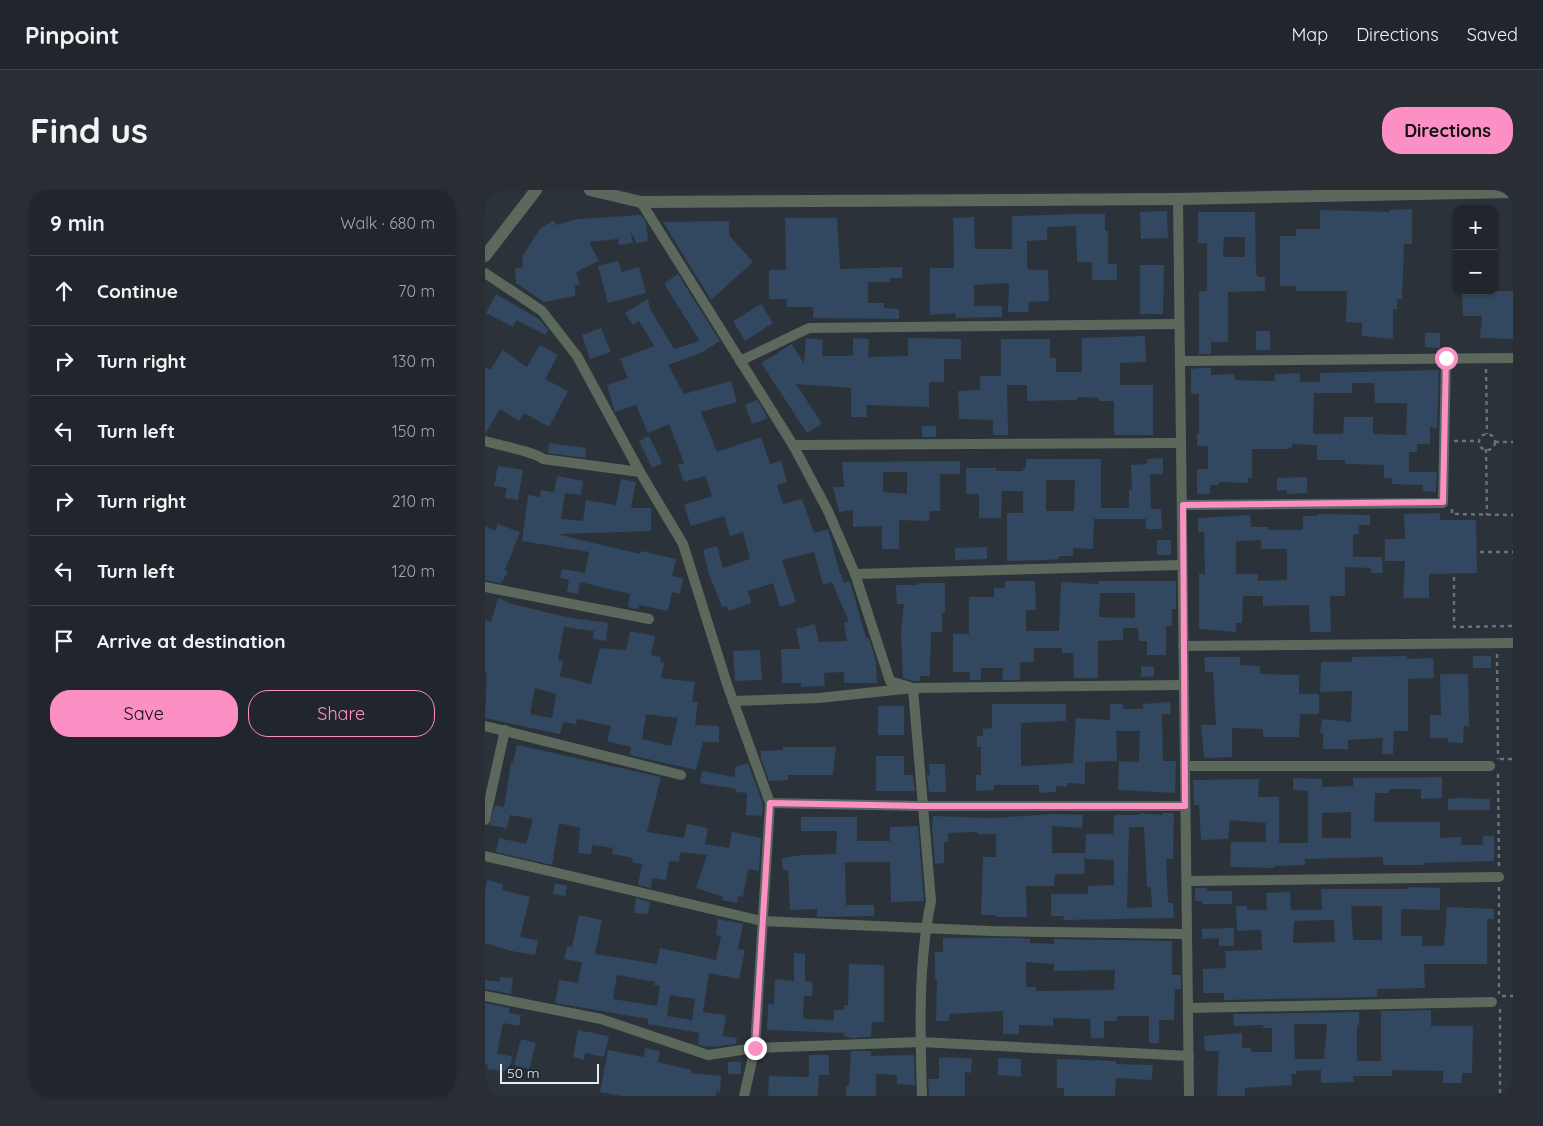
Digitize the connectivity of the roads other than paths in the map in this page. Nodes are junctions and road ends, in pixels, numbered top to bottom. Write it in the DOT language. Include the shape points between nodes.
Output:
graph roads {
  1 [pos="536,190"];
  2 [pos="590,190"];
  3 [pos="1513,192"];
  4 [pos="1178,199"];
  5 [pos="641,202"];
  6 [pos="485,256"];
  7 [pos="485,274"];
  8 [pos="1179,324"];
  9 [pos="1446,358"];
  10 [pos="1513,358"];
  11 [pos="740,361"];
  12 [pos="1180,361"];
  13 [pos="485,441"];
  14 [pos="1181,443"];
  15 [pos="793,445"];
  16 [pos="640,472"];
  17 [pos="1183,505"];
  18 [pos="1183,566"];
  19 [pos="855,574"];
  20 [pos="485,587"];
  21 [pos="649,619"];
  22 [pos="1513,643"];
  23 [pos="1183,646"];
  24 [pos="1184,685"];
  25 [pos="913,688"];
  26 [pos="733,701"];
  27 [pos="485,726"];
  28 [pos="505,730"];
  29 [pos="1494,763"];
  30 [pos="1186,766"];
  31 [pos="681,774"];
  32 [pos="770,803"];
  33 [pos="921,806"];
  34 [pos="1185,806"];
  35 [pos="485,820"];
  36 [pos="485,856"];
  37 [pos="1499,877"];
  38 [pos="1187,881"];
  39 [pos="761,921"];
  40 [pos="925,928"];
  41 [pos="1187,934"];
  42 [pos="485,996"];
  43 [pos="1496,999"];
  44 [pos="1188,1008"];
  45 [pos="920,1042"];
  46 [pos="755,1048"];
  47 [pos="1189,1056"];
  48 [pos="744,1096"];
  49 [pos="922,1096"];
  50 [pos="1189,1096"];
  1 -- 6 [label="street"];
  2 -- 5 [label="street"];
  3 -- 4 [label="street"];
  4 -- 5 [label="street"];
  4 -- 8 [label="street"];
  5 -- 11 [label="street"];
  7 -- 16 [label="street" via="542,311 577,356"];
  8 -- 11 [label="street" via="809,328"];
  8 -- 12 [label="street"];
  9 -- 10 [label="street"];
  9 -- 12 [label="street"];
  9 -- 17 [label="street" via="1443,502"];
  11 -- 15 [label="street"];
  12 -- 14 [label="street"];
  13 -- 16 [label="street" via="537,454 543,459"];
  14 -- 15 [label="street"];
  14 -- 17 [label="street"];
  15 -- 19 [label="street" via="828,511"];
  16 -- 26 [label="street" via="683,544"];
  17 -- 18 [label="street"];
  18 -- 19 [label="street"];
  18 -- 23 [label="street"];
  19 -- 25 [label="street" via="890,681"];
  20 -- 21 [label="street"];
  22 -- 23 [label="street"];
  23 -- 24 [label="street"];
  24 -- 25 [label="street"];
  24 -- 30 [label="street"];
  25 -- 26 [label="street" via="819,698"];
  25 -- 33 [label="street"];
  26 -- 32 [label="street"];
  27 -- 28 [label="street"];
  28 -- 31 [label="street"];
  28 -- 35 [label="street"];
  29 -- 30 [label="street"];
  30 -- 34 [label="street"];
  32 -- 33 [label="street"];
  32 -- 39 [label="street"];
  33 -- 34 [label="street"];
  33 -- 40 [label="street" via="931,901"];
  34 -- 38 [label="street"];
  36 -- 39 [label="street"];
  37 -- 38 [label="street"];
  38 -- 41 [label="street"];
  39 -- 40 [label="street"];
  39 -- 46 [label="street"];
  40 -- 41 [label="street"];
  40 -- 45 [label="street"];
  41 -- 44 [label="street"];
  42 -- 46 [label="street" via="601,1019 708,1055"];
  43 -- 44 [label="street"];
  44 -- 47 [label="street"];
  45 -- 46 [label="street"];
  45 -- 47 [label="street"];
  45 -- 49 [label="street"];
  46 -- 48 [label="street"];
  47 -- 50 [label="street"];
}
